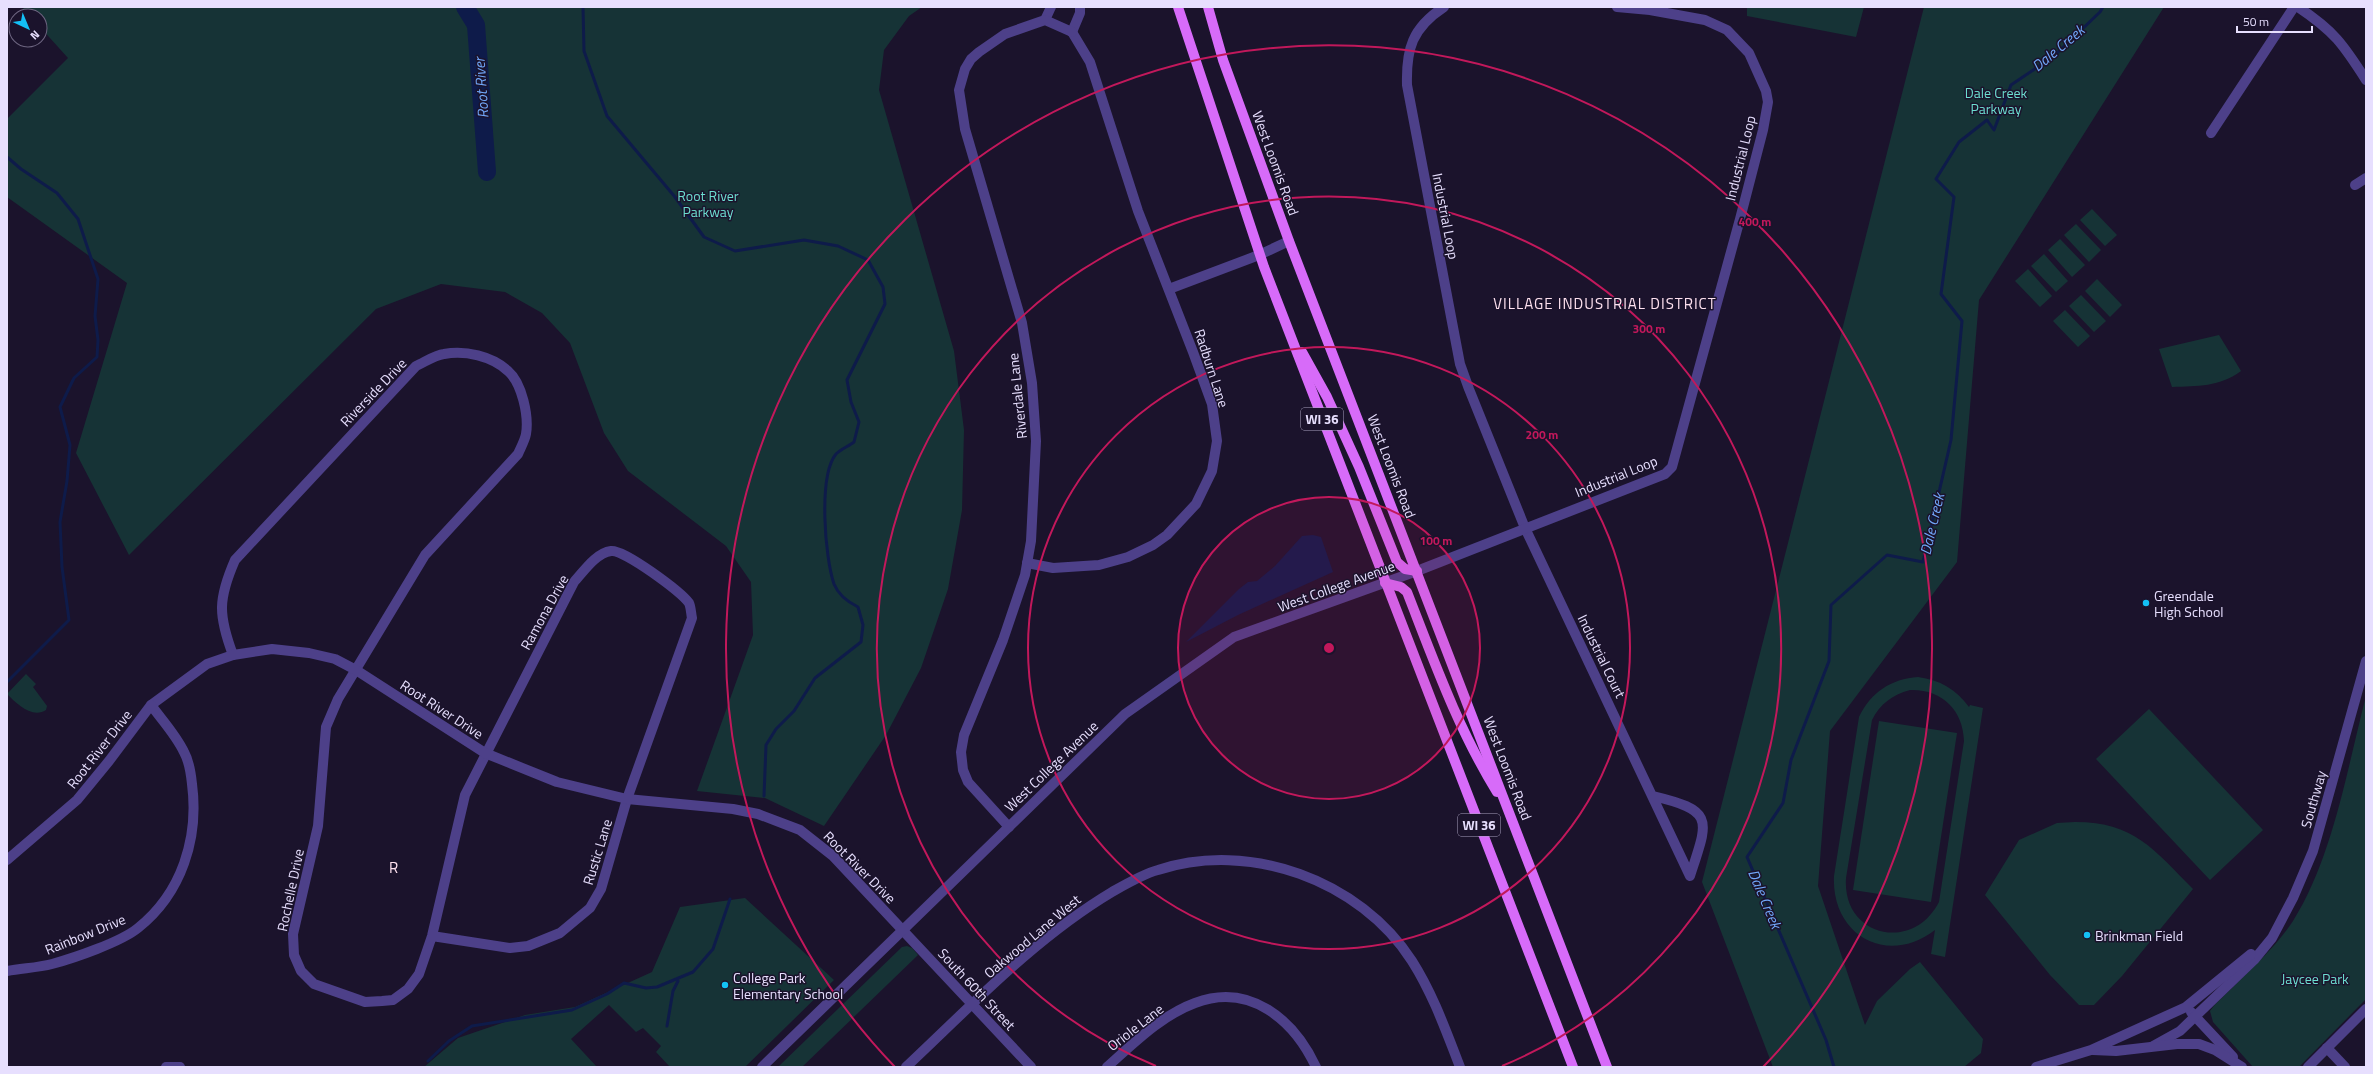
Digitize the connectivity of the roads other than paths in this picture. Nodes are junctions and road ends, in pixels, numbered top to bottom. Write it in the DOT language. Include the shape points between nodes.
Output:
graph roads {
  1 [pos="1051,7"];
  2 [pos="1080,7"];
  3 [pos="1178,7"];
  4 [pos="1208,7"];
  5 [pos="1444,7"];
  6 [pos="1616,7"];
  7 [pos="2294,7"];
  8 [pos="2298,7"];
  9 [pos="1044,20"];
  10 [pos="1072,32"];
  11 [pos="2366,80"];
  12 [pos="2211,133"];
  13 [pos="2366,178"];
  14 [pos="2356,185"];
  15 [pos="1290,240"];
  16 [pos="1259,255"];
  17 [pos="1169,289"];
  18 [pos="1285,322"];
  19 [pos="1525,528"];
  20 [pos="1027,563"];
  21 [pos="1417,571"];
  22 [pos="1385,583"];
  23 [pos="233,655"];
  24 [pos="2366,661"];
  25 [pos="356,670"];
  26 [pos="151,705"];
  27 [pos="485,753"];
  28 [pos="1653,796"];
  29 [pos="627,799"];
  30 [pos="1509,810"];
  31 [pos="1009,827"];
  32 [pos="7,860"];
  33 [pos="903,930"];
  34 [pos="432,936"];
  35 [pos="2272,938"];
  36 [pos="7,971"];
  37 [pos="972,1005"];
  38 [pos="2186,1007"];
  39 [pos="2366,1009"];
  40 [pos="2195,1017"];
  41 [pos="2154,1046"];
  42 [pos="2327,1048"];
  43 [pos="2090,1050"];
  44 [pos="166,1067"];
  45 [pos="180,1067"];
  46 [pos="762,1067"];
  47 [pos="906,1067"];
  48 [pos="1031,1067"];
  49 [pos="1108,1067"];
  50 [pos="1316,1067"];
  51 [pos="1460,1067"];
  52 [pos="1575,1067"];
  53 [pos="1607,1067"];
  54 [pos="2036,1067"];
  55 [pos="2242,1067"];
  56 [pos="2308,1067"];
  57 [pos="2344,1067"];
  1 -- 9 [label="street"];
  2 -- 10 [label="street"];
  3 -- 16 [label="main road, WI 36"];
  4 -- 15 [label="main road, West Loomis Road / WI 36" via="1223,60"];
  5 -- 19 [label="street, Industrial Loop" via="1425,22 1409,47 1406,59 1406,85 1460,364"];
  6 -- 19 [label="street, Industrial Loop" via="1706,20 1727,30 1749,53 1766,91 1768,102 1763,130 1672,467 1664,474"];
  7 -- 12 [label="street"];
  8 -- 11 [label="street" via="2324,24 2337,37"];
  9 -- 10 [label="street"];
  9 -- 20 [label="street, Riverdale Lane" via="1005,34 979,52 965,69 959,90 965,129 1017,304 1030,370 1036,441 1031,541"];
  10 -- 17 [label="street, Radburn Lane" via="1090,62 1138,211"];
  13 -- 14 [label="street"];
  15 -- 16 [label="street"];
  15 -- 21 [label="main road, West Loomis Road / WI 36"];
  16 -- 17 [label="street"];
  16 -- 18 [label="main road, WI 36"];
  17 -- 20 [label="street, Radburn Lane" via="1212,404 1217,441 1212,470 1196,504 1167,535 1128,557 1099,565 1053,568"];
  18 -- 21 [label="main road" via="1327,396 1359,467 1396,562 1405,569"];
  18 -- 22 [label="main road, WI 36"];
  19 -- 21 [label="street, Industrial Loop"];
  19 -- 28 [label="street, Industrial Court"];
  20 -- 31 [label="street, Riverdale Lane" via="1003,640 964,735 961,752 963,770 968,782"];
  21 -- 22 [label="street, West College Avenue"];
  21 -- 30 [label="main road, West Loomis Road / WI 36"];
  22 -- 30 [label="main road" via="1401,587 1407,592 1443,686 1474,752"];
  22 -- 31 [label="street, West College Avenue" via="1234,637 1125,714"];
  22 -- 52 [label="main road, WI 36"];
  23 -- 25 [label="street, Root River Drive" via="272,649 309,653 335,659"];
  23 -- 25 [label="street, Riverside Drive" via="224,631 221,605 224,585 235,560 416,366 443,354 467,353 489,360 509,371 521,390 527,413 526,434 518,454 425,555"];
  23 -- 26 [label="street, Root River Drive" via="207,664"];
  24 -- 35 [label="street, Southway" via="2313,851"];
  25 -- 27 [label="street, Root River Drive"];
  25 -- 34 [label="street, Rochelle Drive" via="326,727 318,826 293,934 294,955 302,971 314,984 365,1002 393,1000 408,989 420,974"];
  26 -- 32 [label="street, Root River Drive" via="77,800"];
  26 -- 36 [label="street, Rainbow Drive" via="185,752 191,774 194,798 191,844 175,883 138,928 113,941 51,964"];
  27 -- 29 [label="street, Root River Drive" via="557,782"];
  27 -- 29 [label="street, Ramona Drive" via="574,582 600,556 612,551 624,553 682,595 690,605 692,618"];
  27 -- 34 [label="street, Rochelle Drive" via="465,795"];
  28 -- 28 [label="street, Industrial Court" via="1667,826 1690,876 1701,841 1702,819 1691,807"];
  29 -- 33 [label="street, Root River Drive" via="733,809 758,814 800,830 833,856"];
  29 -- 34 [label="street, Rustic Lane" via="602,889 590,908 565,930 528,946 510,948"];
  30 -- 53 [label="main road, West Loomis Road / WI 36"];
  31 -- 33 [label="street, West College Avenue"];
  33 -- 37 [label="street, South 60th Street"];
  33 -- 46 [label="street, West College Avenue"];
  35 -- 38 [label="street, Southway"];
  35 -- 40 [label="street, Southway" via="2254,960"];
  37 -- 47 [label="street, Oakwood Lane West"];
  37 -- 48 [label="street, South 60th Street"];
  37 -- 51 [label="street, Oakwood Lane West" via="1075,915 1114,891 1157,870 1192,862 1228,860 1266,864 1307,876 1343,894 1383,925 1411,960 1435,1003"];
  38 -- 40 [label="street"];
  38 -- 43 [label="street, Southway"];
  39 -- 42 [label="street"];
  40 -- 41 [label="street, Southway" via="2180,1031"];
  40 -- 55 [label="street"];
  41 -- 43 [label="street, Southway" via="2116,1051"];
  41 -- 55 [label="street, Southway" via="2199,1044 2215,1050"];
  42 -- 56 [label="street"];
  42 -- 57 [label="street"];
  43 -- 54 [label="street, Southway"];
  44 -- 45 [label="street"];
  49 -- 50 [label="street, Oriole Lane" via="1162,1021 1195,1003 1216,998 1238,998 1266,1006 1294,1032 1307,1048"];
}
